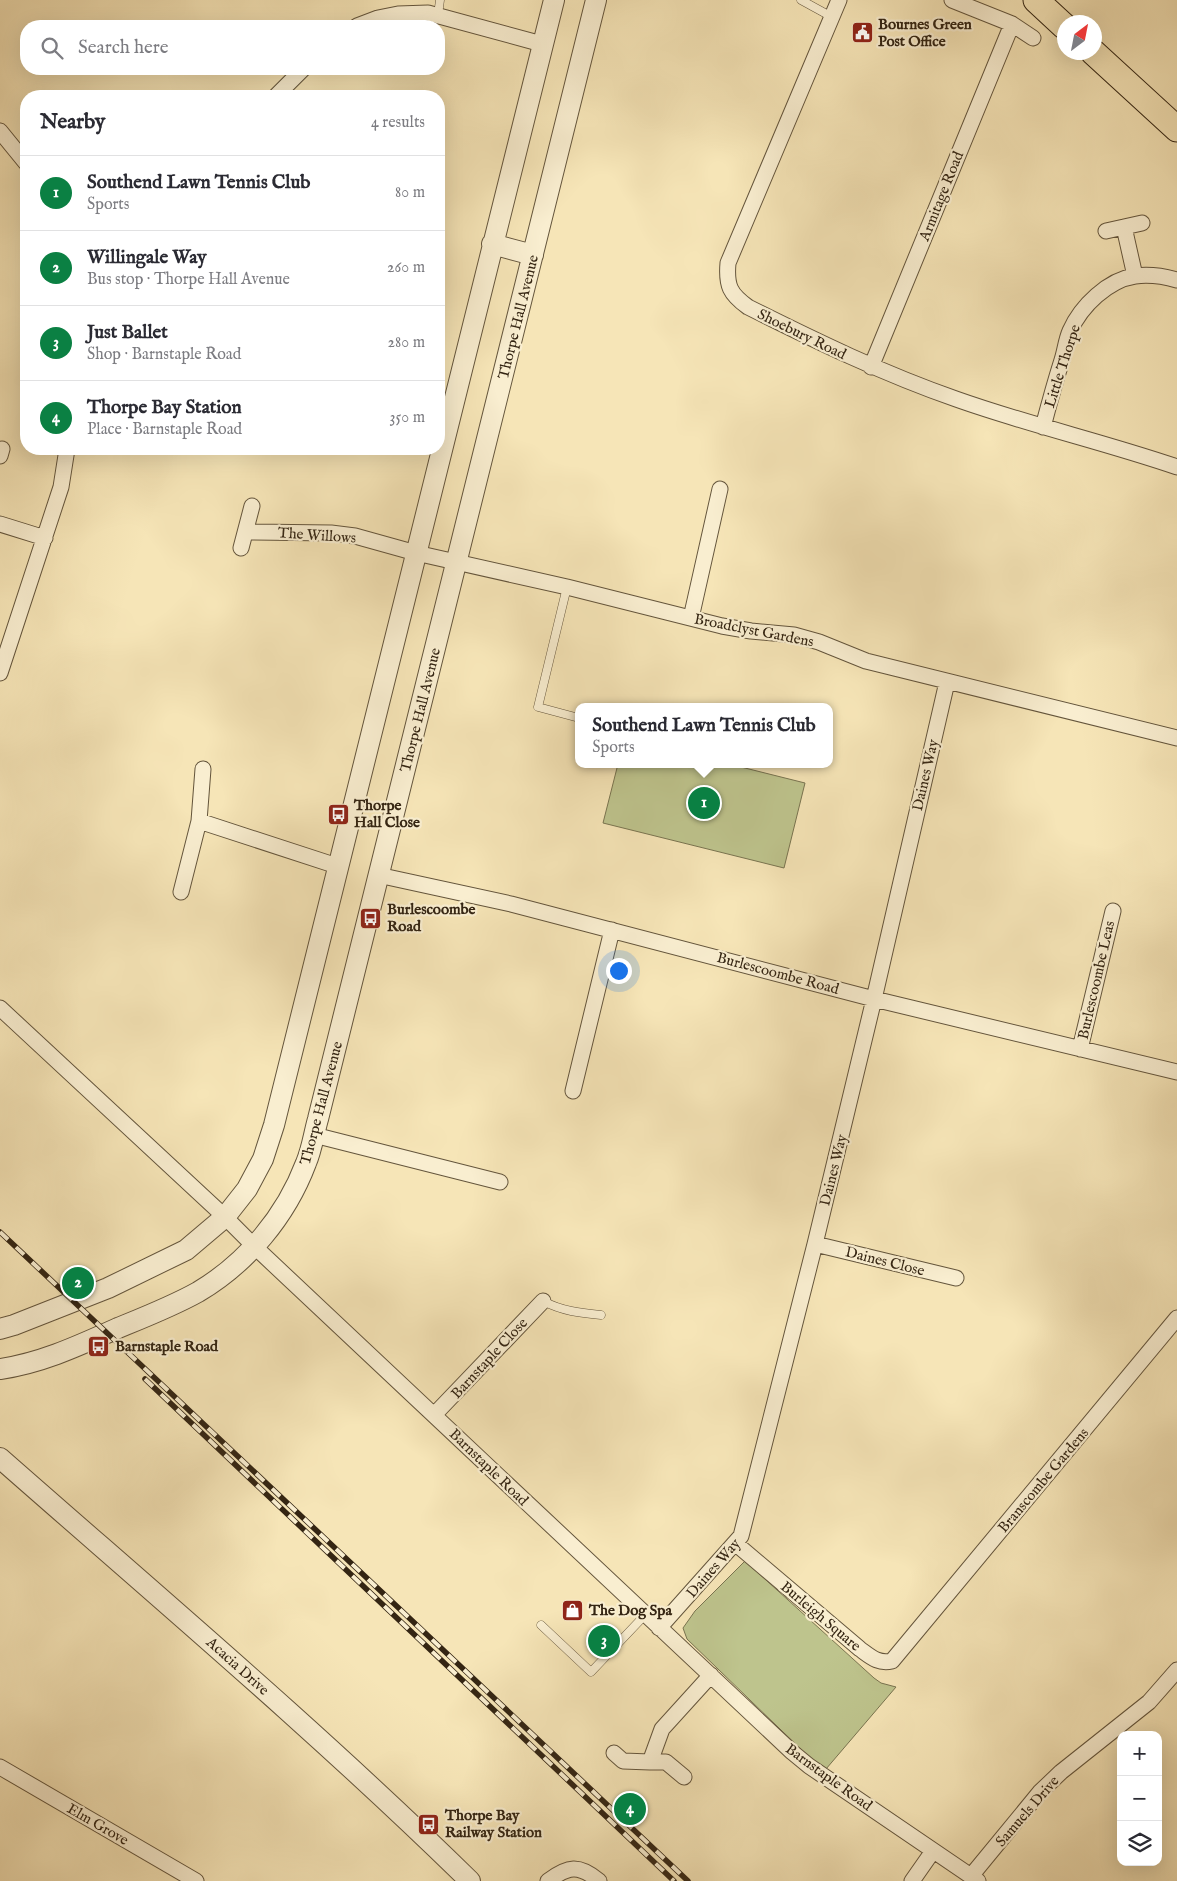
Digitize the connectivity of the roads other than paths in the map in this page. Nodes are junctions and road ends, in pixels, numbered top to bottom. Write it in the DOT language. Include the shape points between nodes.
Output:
graph roads {
  1 [pos="440,0"];
  2 [pos="554,0"];
  3 [pos="596,0"];
  4 [pos="801,0"];
  5 [pos="839,0"];
  6 [pos="952,0"];
  7 [pos="1036,0"];
  8 [pos="438,15"];
  9 [pos="832,17"];
  10 [pos="373,20"];
  11 [pos="1057,20"];
  12 [pos="1012,24"];
  13 [pos="1033,38"];
  14 [pos="542,44"];
  15 [pos="1102,60"];
  16 [pos="297,75"];
  17 [pos="282,90"];
  18 [pos="1177,129"];
  19 [pos="0,131"];
  20 [pos="20,156"];
  21 [pos="1142,223"];
  22 [pos="1124,227"];
  23 [pos="1106,231"];
  24 [pos="492,244"];
  25 [pos="533,254"];
  26 [pos="1135,276"];
  27 [pos="1177,280"];
  28 [pos="871,367"];
  29 [pos="1042,426"];
  30 [pos="445,435"];
  31 [pos="67,455"];
  32 [pos="440,455"];
  33 [pos="1177,467"];
  34 [pos="720,489"];
  35 [pos="252,506"];
  36 [pos="0,524"];
  37 [pos="246,532"];
  38 [pos="45,538"];
  39 [pos="241,548"];
  40 [pos="416,553"];
  41 [pos="457,562"];
  42 [pos="568,587"];
  43 [pos="691,618"];
  44 [pos="0,673"];
  45 [pos="947,682"];
  46 [pos="575,717"];
  47 [pos="1177,738"];
  48 [pos="203,769"];
  49 [pos="199,821"];
  50 [pos="337,866"];
  51 [pos="378,875"];
  52 [pos="181,892"];
  53 [pos="1113,911"];
  54 [pos="612,930"];
  55 [pos="874,999"];
  56 [pos="0,1008"];
  57 [pos="1080,1049"];
  58 [pos="1177,1072"];
  59 [pos="573,1090"];
  60 [pos="314,1135"];
  61 [pos="500,1182"];
  62 [pos="225,1217"];
  63 [pos="815,1244"];
  64 [pos="255,1247"];
  65 [pos="956,1278"];
  66 [pos="543,1301"];
  67 [pos="601,1314"];
  68 [pos="1177,1318"];
  69 [pos="0,1329"];
  70 [pos="0,1369"];
  71 [pos="434,1415"];
  72 [pos="0,1458"];
  73 [pos="735,1543"];
  74 [pos="645,1615"];
  75 [pos="541,1625"];
  76 [pos="659,1628"];
  77 [pos="908,1641"];
  78 [pos="1177,1670"];
  79 [pos="711,1675"];
  80 [pos="614,1753"];
  81 [pos="650,1762"];
  82 [pos="0,1767"];
  83 [pos="684,1777"];
  84 [pos="933,1850"];
  85 [pos="974,1879"];
  86 [pos="196,1881"];
  87 [pos="470,1881"];
  88 [pos="548,1881"];
  89 [pos="599,1881"];
  90 [pos="912,1881"];
  1 -- 8 [label="lane"];
  2 -- 14 [label="street"];
  3 -- 25 [label="street, Thorpe Hall Avenue"];
  4 -- 9 [label="lane"];
  5 -- 9 [label="street, Shoebury Road"];
  6 -- 12 [label="street"];
  7 -- 11 [label="main road"];
  8 -- 10 [label="street" via="398,14"];
  8 -- 14 [label="street"];
  9 -- 28 [label="street, Shoebury Road" via="728,263 726,278 730,290 748,307"];
  12 -- 13 [label="street"];
  12 -- 28 [label="street, Armitage Road"];
  14 -- 24 [label="street"];
  15 -- 18 [label="main road"];
  16 -- 17 [label="street"];
  19 -- 20 [label="street"];
  21 -- 22 [label="street"];
  22 -- 23 [label="street"];
  22 -- 26 [label="street"];
  24 -- 25 [label="street"];
  24 -- 30 [label="street"];
  25 -- 41 [label="street, Thorpe Hall Avenue"];
  26 -- 27 [label="street, Little Thorpe"];
  26 -- 29 [label="street, Little Thorpe" via="1108,287 1079,316 1070,331"];
  28 -- 29 [label="street, Shoebury Road" via="957,400"];
  29 -- 33 [label="street, Shoebury Road"];
  31 -- 38 [label="street" via="61,488"];
  32 -- 40 [label="street"];
  34 -- 43 [label="street"];
  35 -- 37 [label="street"];
  36 -- 38 [label="street"];
  37 -- 39 [label="street"];
  37 -- 40 [label="street, The Willows" via="331,533 355,536"];
  38 -- 44 [label="street"];
  40 -- 41 [label="street, Broadclyst Gardens"];
  40 -- 50 [label="street"];
  41 -- 42 [label="street, Broadclyst Gardens"];
  41 -- 51 [label="street, Thorpe Hall Avenue"];
  42 -- 43 [label="street, Broadclyst Gardens"];
  42 -- 46 [label="lane" via="538,707"];
  43 -- 45 [label="street, Broadclyst Gardens" via="751,632 794,635 866,661"];
  45 -- 47 [label="street, Broadclyst Gardens"];
  45 -- 55 [label="street, Daines Way"];
  48 -- 49 [label="street"];
  49 -- 50 [label="street"];
  49 -- 52 [label="street"];
  50 -- 62 [label="street" via="263,1159 247,1189"];
  51 -- 54 [label="street, Burlescoombe Road"];
  51 -- 60 [label="street, Thorpe Hall Avenue"];
  53 -- 57 [label="street, Burlescoombe Leas"];
  54 -- 55 [label="street, Burlescoombe Road"];
  54 -- 59 [label="street"];
  55 -- 57 [label="street, Burlescoombe Road"];
  55 -- 63 [label="street, Daines Way"];
  56 -- 62 [label="street, Barnstaple Road"];
  57 -- 58 [label="street, Burlescoombe Road"];
  60 -- 61 [label="street"];
  60 -- 64 [label="street, Thorpe Hall Avenue" via="300,1178 281,1214"];
  62 -- 64 [label="street, Barnstaple Road"];
  62 -- 69 [label="street" via="186,1250 156,1265 108,1288"];
  63 -- 65 [label="street, Daines Close"];
  63 -- 73 [label="street, Daines Way" via="744,1528"];
  64 -- 70 [label="street, Thorpe Hall Avenue" via="217,1280 181,1300 83,1344 43,1359"];
  64 -- 71 [label="street, Barnstaple Road"];
  66 -- 67 [label="lane" via="571,1312"];
  66 -- 71 [label="street, Barnstaple Close"];
  68 -- 77 [label="street, Branscombe Gardens"];
  71 -- 74 [label="street, Barnstaple Road"];
  72 -- 87 [label="street, Acacia Drive" via="325,1744"];
  73 -- 76 [label="street, Daines Way"];
  73 -- 77 [label="street, Burleigh Square" via="873,1658 892,1661"];
  74 -- 75 [label="lane" via="591,1672"];
  74 -- 76 [label="street, Barnstaple Road"];
  76 -- 79 [label="street, Barnstaple Road"];
  78 -- 85 [label="street, Samuels Drive" via="1149,1702 1060,1772 1040,1792"];
  79 -- 81 [label="street" via="662,1729"];
  79 -- 84 [label="street, Barnstaple Road" via="803,1761"];
  80 -- 81 [label="street" via="623,1761"];
  81 -- 83 [label="street" via="666,1762"];
  82 -- 86 [label="street, Elm Grove"];
  84 -- 85 [label="street, Barnstaple Road"];
  84 -- 90 [label="street"];
  88 -- 89 [label="street" via="564,1870 578,1868"];
}
